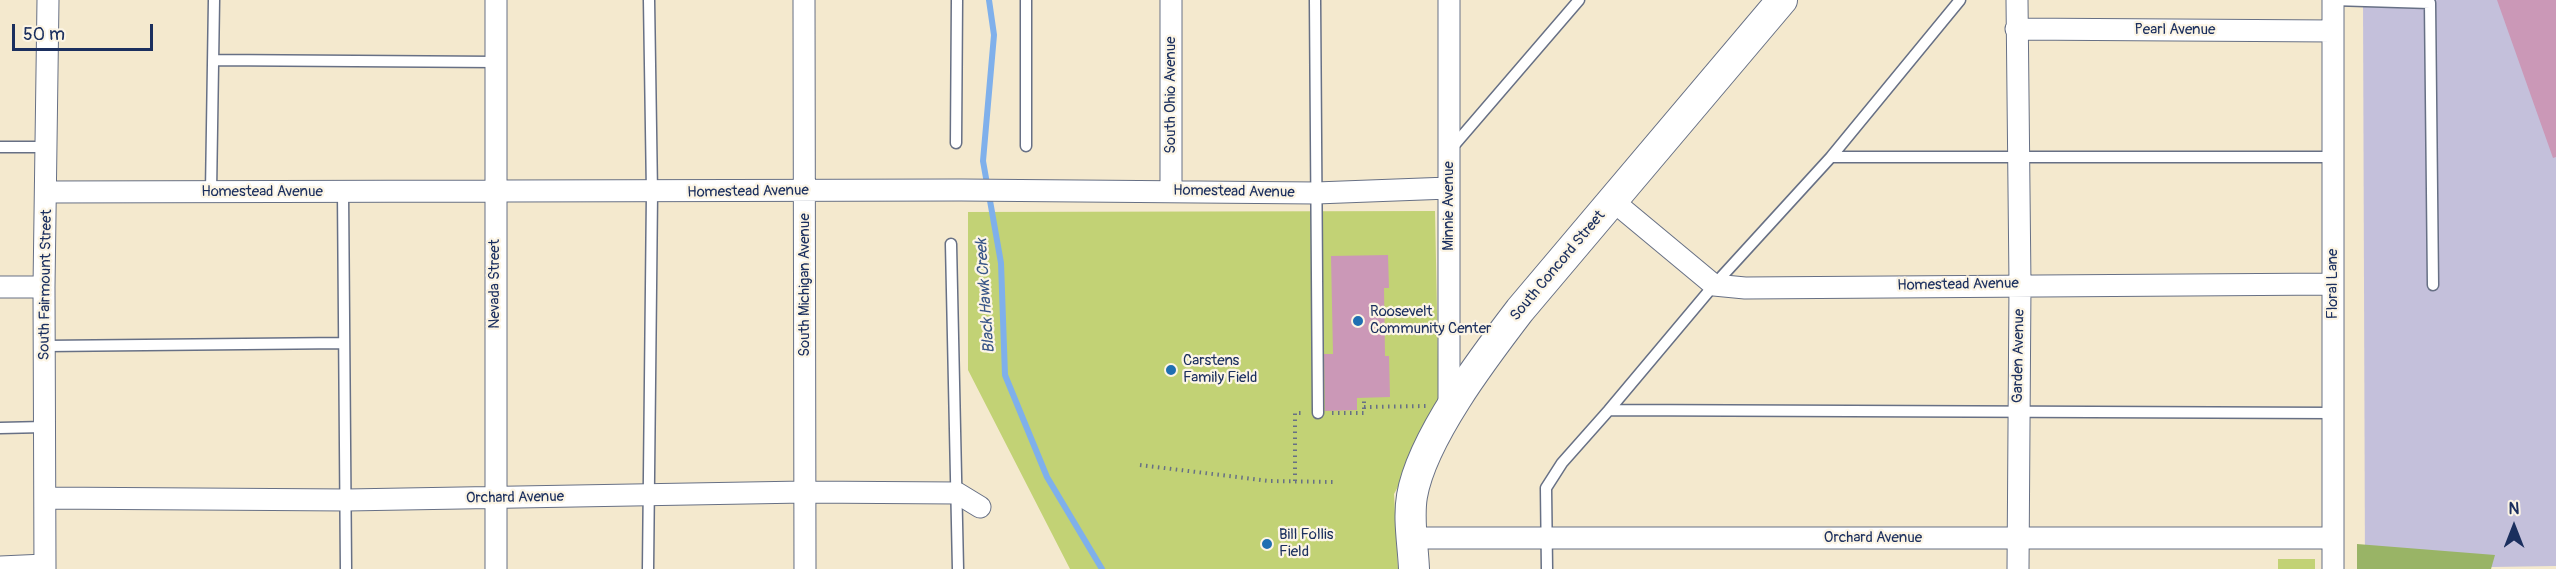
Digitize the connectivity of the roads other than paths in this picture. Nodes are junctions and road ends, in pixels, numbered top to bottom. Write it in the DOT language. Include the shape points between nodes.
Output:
graph roads {
  1 [pos="48,0"];
  2 [pos="214,0"];
  3 [pos="496,0"];
  4 [pos="649,0"];
  5 [pos="804,0"];
  6 [pos="957,0"];
  7 [pos="1026,0"];
  8 [pos="1171,0"];
  9 [pos="1315,0"];
  10 [pos="1449,0"];
  11 [pos="1579,0"];
  12 [pos="1782,0"];
  13 [pos="1960,0"];
  14 [pos="2017,0"];
  15 [pos="2334,0"];
  16 [pos="2016,29"];
  17 [pos="2333,31"];
  18 [pos="213,60"];
  19 [pos="496,62"];
  20 [pos="956,143"];
  21 [pos="1026,146"];
  22 [pos="0,147"];
  23 [pos="47,147"];
  24 [pos="1449,152"];
  25 [pos="2020,156"];
  26 [pos="1831,157"];
  27 [pos="2334,157"];
  28 [pos="1449,188"];
  29 [pos="805,191"];
  30 [pos="1172,191"];
  31 [pos="47,192"];
  32 [pos="211,192"];
  33 [pos="343,192"];
  34 [pos="495,193"];
  35 [pos="652,193"];
  36 [pos="1316,193"];
  37 [pos="1613,201"];
  38 [pos="951,244"];
  39 [pos="2020,284"];
  40 [pos="2334,284"];
  41 [pos="1714,285"];
  42 [pos="2433,285"];
  43 [pos="0,287"];
  44 [pos="44,287"];
  45 [pos="344,343"];
  46 [pos="45,346"];
  47 [pos="1441,409"];
  48 [pos="1609,410"];
  49 [pos="2019,412"];
  50 [pos="2333,412"];
  51 [pos="1318,413"];
  52 [pos="44,427"];
  53 [pos="0,428"];
  54 [pos="804,492"];
  55 [pos="957,493"];
  56 [pos="648,496"];
  57 [pos="46,498"];
  58 [pos="495,499"];
  59 [pos="347,500"];
  60 [pos="980,507"];
  61 [pos="1412,538"];
  62 [pos="1545,538"];
  63 [pos="2018,538"];
  64 [pos="2333,538"];
  65 [pos="0,567"];
  66 [pos="45,567"];
  67 [pos="346,569"];
  68 [pos="496,569"];
  69 [pos="648,569"];
  70 [pos="806,569"];
  71 [pos="958,569"];
  72 [pos="1414,569"];
  73 [pos="1547,569"];
  74 [pos="2018,569"];
  75 [pos="2333,569"];
  1 -- 23 [label="street, South Fairmount Street"];
  2 -- 18 [label="lane"];
  3 -- 19 [label="street, Nevada Street"];
  4 -- 35 [label="lane"];
  5 -- 29 [label="street, South Michigan Avenue"];
  6 -- 20 [label="lane"];
  7 -- 21 [label="lane"];
  8 -- 30 [label="street, South Ohio Avenue"];
  9 -- 36 [label="lane"];
  10 -- 24 [label="street, Minnie Avenue"];
  11 -- 24 [label="lane"];
  12 -- 37 [label="street, South Concord Street"];
  13 -- 26 [label="lane"];
  14 -- 16 [label="street, Garden Avenue"];
  15 -- 17 [label="street, Floral Lane"];
  15 -- 42 [label="lane" via="2430,3"];
  16 -- 17 [label="street, Pearl Avenue"];
  16 -- 25 [label="street, Garden Avenue"];
  17 -- 27 [label="street, Floral Lane"];
  18 -- 19 [label="lane"];
  18 -- 32 [label="lane"];
  19 -- 34 [label="street, Nevada Street"];
  22 -- 23 [label="lane"];
  23 -- 31 [label="street, South Fairmount Street"];
  24 -- 28 [label="street, Minnie Avenue"];
  25 -- 26 [label="lane"];
  25 -- 27 [label="lane"];
  25 -- 39 [label="street, Garden Avenue"];
  26 -- 41 [label="lane"];
  27 -- 40 [label="street, Floral Lane"];
  28 -- 36 [label="street, Homestead Avenue"];
  28 -- 47 [label="street, Minnie Avenue"];
  29 -- 30 [label="street, Homestead Avenue"];
  29 -- 35 [label="street, Homestead Avenue"];
  29 -- 54 [label="street, South Michigan Avenue"];
  30 -- 36 [label="street, Homestead Avenue"];
  31 -- 32 [label="street, Homestead Avenue"];
  31 -- 44 [label="street, South Fairmount Street"];
  32 -- 33 [label="street, Homestead Avenue"];
  33 -- 34 [label="street, Homestead Avenue"];
  33 -- 45 [label="lane"];
  34 -- 35 [label="street, Homestead Avenue"];
  34 -- 58 [label="street, Nevada Street"];
  35 -- 56 [label="lane"];
  36 -- 51 [label="lane"];
  37 -- 41 [label="street"];
  37 -- 47 [label="street, South Concord Street"];
  38 -- 55 [label="lane"];
  39 -- 40 [label="street, Homestead Avenue"];
  39 -- 41 [label="street, Homestead Avenue" via="1745,288"];
  39 -- 49 [label="street, Garden Avenue"];
  40 -- 50 [label="street, Floral Lane"];
  41 -- 48 [label="lane"];
  43 -- 44 [label="street"];
  44 -- 46 [label="street, South Fairmount Street"];
  45 -- 46 [label="lane"];
  45 -- 59 [label="lane"];
  46 -- 52 [label="street, South Fairmount Street"];
  47 -- 61 [label="street, South Concord Street" via="1417,476 1411,508"];
  48 -- 49 [label="lane"];
  48 -- 62 [label="lane" via="1562,463 1546,488"];
  49 -- 50 [label="lane"];
  49 -- 63 [label="street, Garden Avenue"];
  50 -- 64 [label="street, Floral Lane"];
  52 -- 53 [label="lane"];
  52 -- 57 [label="street, South Fairmount Street"];
  54 -- 55 [label="street, Orchard Avenue"];
  54 -- 56 [label="street, Orchard Avenue"];
  54 -- 70 [label="street, South Michigan Avenue"];
  55 -- 60 [label="street"];
  55 -- 71 [label="lane"];
  56 -- 58 [label="street, Orchard Avenue"];
  56 -- 69 [label="lane"];
  57 -- 59 [label="street, Orchard Avenue"];
  57 -- 66 [label="street, South Fairmount Street"];
  58 -- 59 [label="street, Orchard Avenue"];
  58 -- 68 [label="street, Nevada Street"];
  59 -- 67 [label="lane"];
  61 -- 62 [label="street, Orchard Avenue"];
  61 -- 72 [label="street, South Concord Street"];
  62 -- 63 [label="street, Orchard Avenue"];
  62 -- 73 [label="lane"];
  63 -- 64 [label="street, Orchard Avenue"];
  63 -- 74 [label="street, Garden Avenue"];
  64 -- 75 [label="street, Floral Lane"];
  65 -- 66 [label="street"];
}
